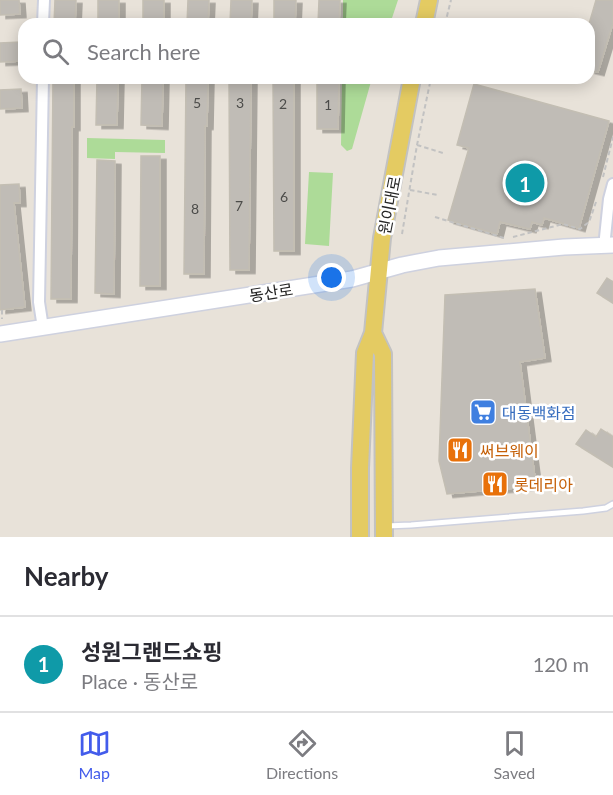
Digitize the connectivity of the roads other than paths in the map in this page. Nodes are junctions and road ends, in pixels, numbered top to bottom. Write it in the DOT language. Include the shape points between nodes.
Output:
graph roads {
  1 [pos="44,0"];
  2 [pos="429,0"];
  3 [pos="44,18"];
  4 [pos="425,18"];
  5 [pos="43,84"];
  6 [pos="411,84"];
  7 [pos="613,184"];
  8 [pos="609,246"];
  9 [pos="378,273"];
  10 [pos="43,328"];
  11 [pos="1,329"];
  12 [pos="373,333"];
  13 [pos="613,504"];
  14 [pos="384,531"];
  15 [pos="360,537"];
  1 -- 3 [label="street"];
  2 -- 4 [label="main road"];
  5 -- 10 [label="street" via="39,302"];
  6 -- 9 [label="main road, 원이대로"];
  7 -- 8 [label="street" via="609,199"];
  8 -- 9 [label="main road, 동산로" via="439,258"];
  9 -- 10 [label="main road, 동산로"];
  9 -- 12 [label="main road, 원이대로"];
  10 -- 11 [label="main road, 동산로"];
  12 -- 14 [label="main road, 원이대로" via="383,354"];
  12 -- 15 [label="main road, 원이대로" via="364,353"];
  13 -- 14 [label="lane" via="582,511 411,525"];
}
